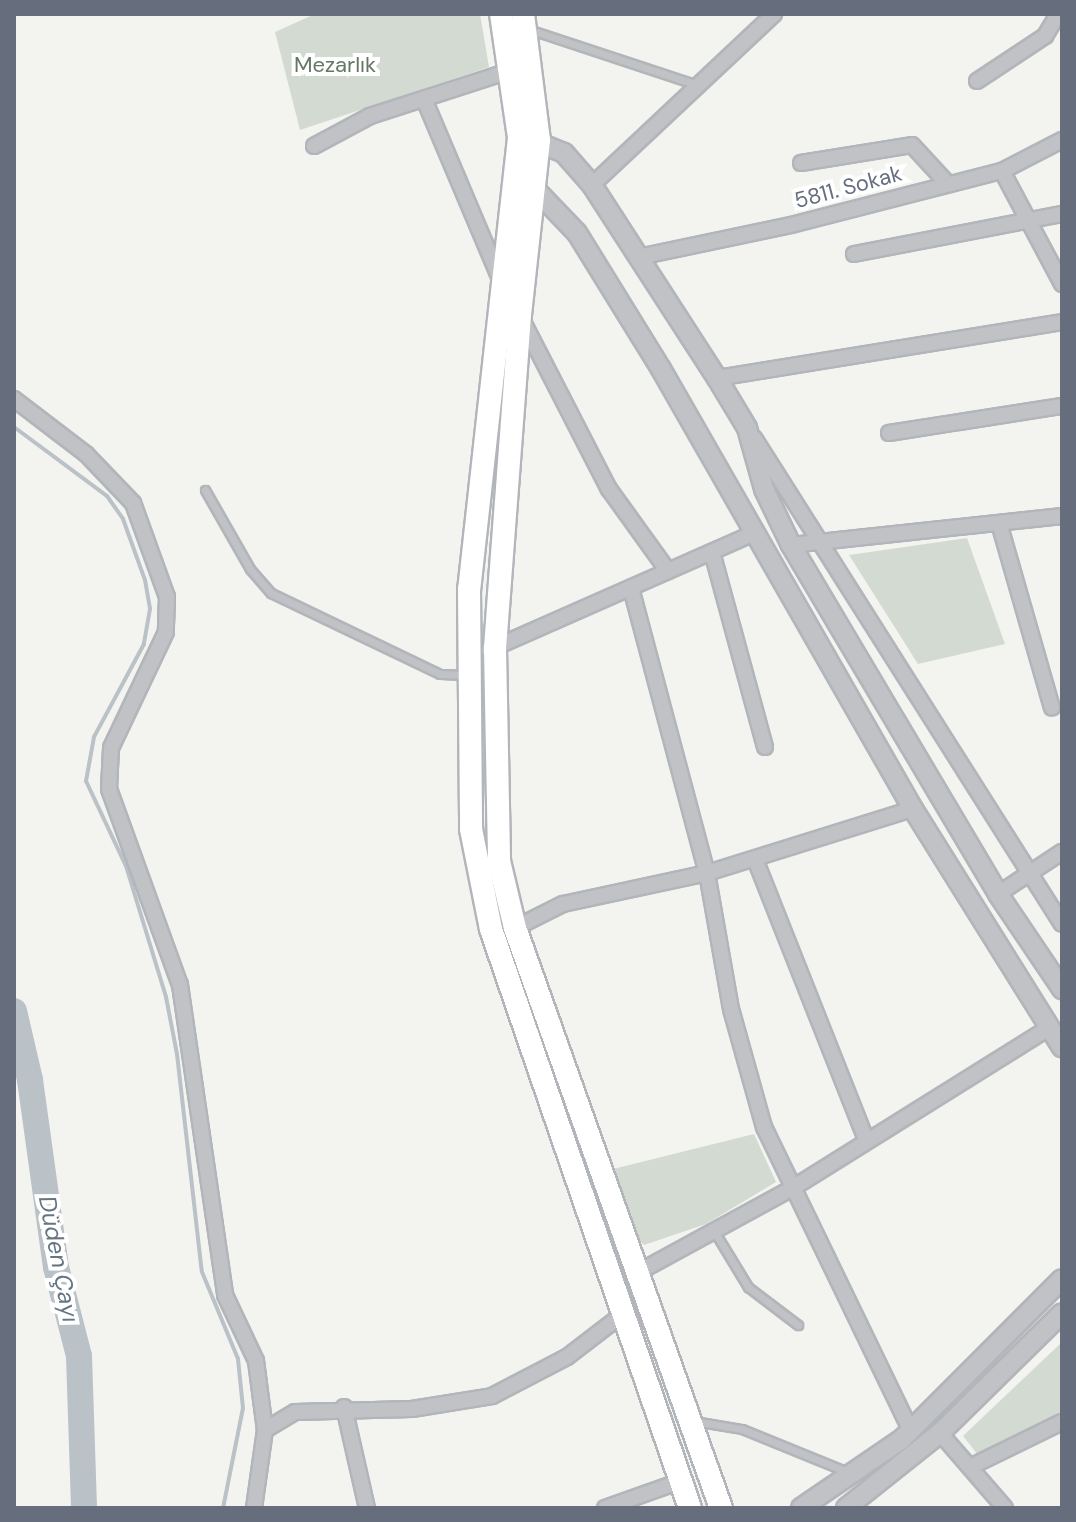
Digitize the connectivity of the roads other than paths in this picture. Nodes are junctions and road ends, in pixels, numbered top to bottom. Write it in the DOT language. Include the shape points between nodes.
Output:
graph roads {
  1 [pos="501,14"];
  2 [pos="774,14"];
  3 [pos="1058,14"];
  4 [pos="524,21"];
  5 [pos="509,71"];
  6 [pos="977,81"];
  7 [pos="697,85"];
  8 [pos="424,99"];
  9 [pos="529,139"];
  10 [pos="1062,140"];
  11 [pos="314,146"];
  12 [pos="801,163"];
  13 [pos="516,168"];
  14 [pos="1002,171"];
  15 [pos="948,184"];
  16 [pos="592,185"];
  17 [pos="536,191"];
  18 [pos="1062,214"];
  19 [pos="1032,224"];
  20 [pos="854,254"];
  21 [pos="639,257"];
  22 [pos="1062,284"];
  23 [pos="503,285"];
  24 [pos="520,315"];
  25 [pos="1062,322"];
  26 [pos="717,378"];
  27 [pos="14,399"];
  28 [pos="1062,406"];
  29 [pos="747,428"];
  30 [pos="889,433"];
  31 [pos="205,490"];
  32 [pos="1062,516"];
  33 [pos="999,523"];
  34 [pos="752,534"];
  35 [pos="824,541"];
  36 [pos="791,545"];
  37 [pos="712,552"];
  38 [pos="668,571"];
  39 [pos="631,588"];
  40 [pos="495,648"];
  41 [pos="466,664"];
  42 [pos="1052,708"];
  43 [pos="765,747"];
  44 [pos="913,809"];
  45 [pos="1062,852"];
  46 [pos="755,859"];
  47 [pos="707,873"];
  48 [pos="1031,873"];
  49 [pos="998,894"];
  50 [pos="1062,924"];
  51 [pos="515,928"];
  52 [pos="1062,989"];
  53 [pos="1049,1028"];
  54 [pos="1062,1047"];
  55 [pos="866,1140"];
  56 [pos="791,1189"];
  57 [pos="714,1231"];
  58 [pos="635,1274"];
  59 [pos="1062,1279"];
  60 [pos="1062,1313"];
  61 [pos="623,1314"];
  62 [pos="798,1325"];
  63 [pos="344,1407"];
  64 [pos="688,1420"];
  65 [pos="1062,1422"];
  66 [pos="265,1430"];
  67 [pos="911,1431"];
  68 [pos="940,1433"];
  69 [pos="970,1467"];
  70 [pos="852,1473"];
  71 [pos="681,1481"];
  72 [pos="867,1501"];
  73 [pos="254,1508"];
  74 [pos="367,1508"];
  75 [pos="605,1508"];
  76 [pos="690,1508"];
  77 [pos="721,1508"];
  78 [pos="801,1508"];
  79 [pos="846,1508"];
  80 [pos="1005,1508"];
  1 -- 5 [label="main road"];
  2 -- 7 [label="street"];
  3 -- 6 [label="street" via="1045,36"];
  4 -- 7 [label="lane"];
  4 -- 9 [label="main road"];
  5 -- 8 [label="street"];
  5 -- 9 [label="main road"];
  7 -- 16 [label="street"];
  8 -- 11 [label="street" via="370,116"];
  8 -- 23 [label="street"];
  9 -- 13 [label="main road"];
  9 -- 16 [label="street" via="564,153"];
  9 -- 17 [label="main road"];
  10 -- 14 [label="street, 5811. Sokak"];
  12 -- 15 [label="street" via="912,145"];
  13 -- 17 [label="street"];
  13 -- 23 [label="main road"];
  14 -- 15 [label="street, 5811. Sokak"];
  14 -- 19 [label="street"];
  15 -- 21 [label="street, 5811. Sokak"];
  16 -- 21 [label="street"];
  17 -- 24 [label="main road"];
  17 -- 34 [label="street" via="577,233 661,369"];
  18 -- 19 [label="street"];
  19 -- 20 [label="street"];
  19 -- 22 [label="street"];
  21 -- 26 [label="street"];
  23 -- 41 [label="main road"];
  24 -- 38 [label="street" via="609,489"];
  24 -- 40 [label="main road"];
  25 -- 26 [label="street"];
  26 -- 29 [label="street"];
  27 -- 66 [label="street" via="86,454 133,503 147,529 167,597 166,632 111,748 109,789 180,985 225,1295 256,1361"];
  28 -- 30 [label="street"];
  29 -- 35 [label="street"];
  29 -- 36 [label="street" via="764,489"];
  31 -- 41 [label="lane" via="250,569 271,593 440,674"];
  32 -- 33 [label="street"];
  33 -- 35 [label="street"];
  33 -- 42 [label="street"];
  34 -- 37 [label="street"];
  34 -- 44 [label="street"];
  35 -- 36 [label="street"];
  35 -- 48 [label="street"];
  36 -- 49 [label="street"];
  37 -- 38 [label="street"];
  37 -- 43 [label="street"];
  38 -- 39 [label="street"];
  39 -- 40 [label="street"];
  39 -- 47 [label="street"];
  40 -- 41 [label="street"];
  40 -- 51 [label="main road" via="495,818"];
  41 -- 61 [label="main road" via="471,829 478,878"];
  44 -- 46 [label="street"];
  44 -- 53 [label="street"];
  45 -- 48 [label="street"];
  46 -- 47 [label="street"];
  46 -- 55 [label="street"];
  47 -- 51 [label="street" via="563,904"];
  47 -- 56 [label="street" via="731,1009 764,1127"];
  48 -- 49 [label="street"];
  48 -- 50 [label="street"];
  49 -- 52 [label="street"];
  51 -- 58 [label="main road"];
  53 -- 54 [label="street"];
  53 -- 55 [label="street"];
  55 -- 56 [label="street"];
  56 -- 57 [label="street"];
  56 -- 67 [label="street"];
  57 -- 58 [label="street"];
  57 -- 62 [label="lane" via="748,1287"];
  58 -- 64 [label="main road"];
  59 -- 67 [label="street"];
  60 -- 68 [label="street"];
  61 -- 63 [label="street" via="567,1357 492,1396 412,1409"];
  61 -- 71 [label="main road"];
  63 -- 66 [label="street" via="295,1412"];
  63 -- 74 [label="street"];
  64 -- 70 [label="lane" via="742,1429"];
  64 -- 77 [label="main road"];
  65 -- 69 [label="street"];
  66 -- 73 [label="street"];
  67 -- 70 [label="street"];
  68 -- 69 [label="street"];
  68 -- 72 [label="street"];
  69 -- 80 [label="street"];
  70 -- 78 [label="street"];
  71 -- 75 [label="street"];
  71 -- 76 [label="main road"];
  72 -- 79 [label="street"];
}
